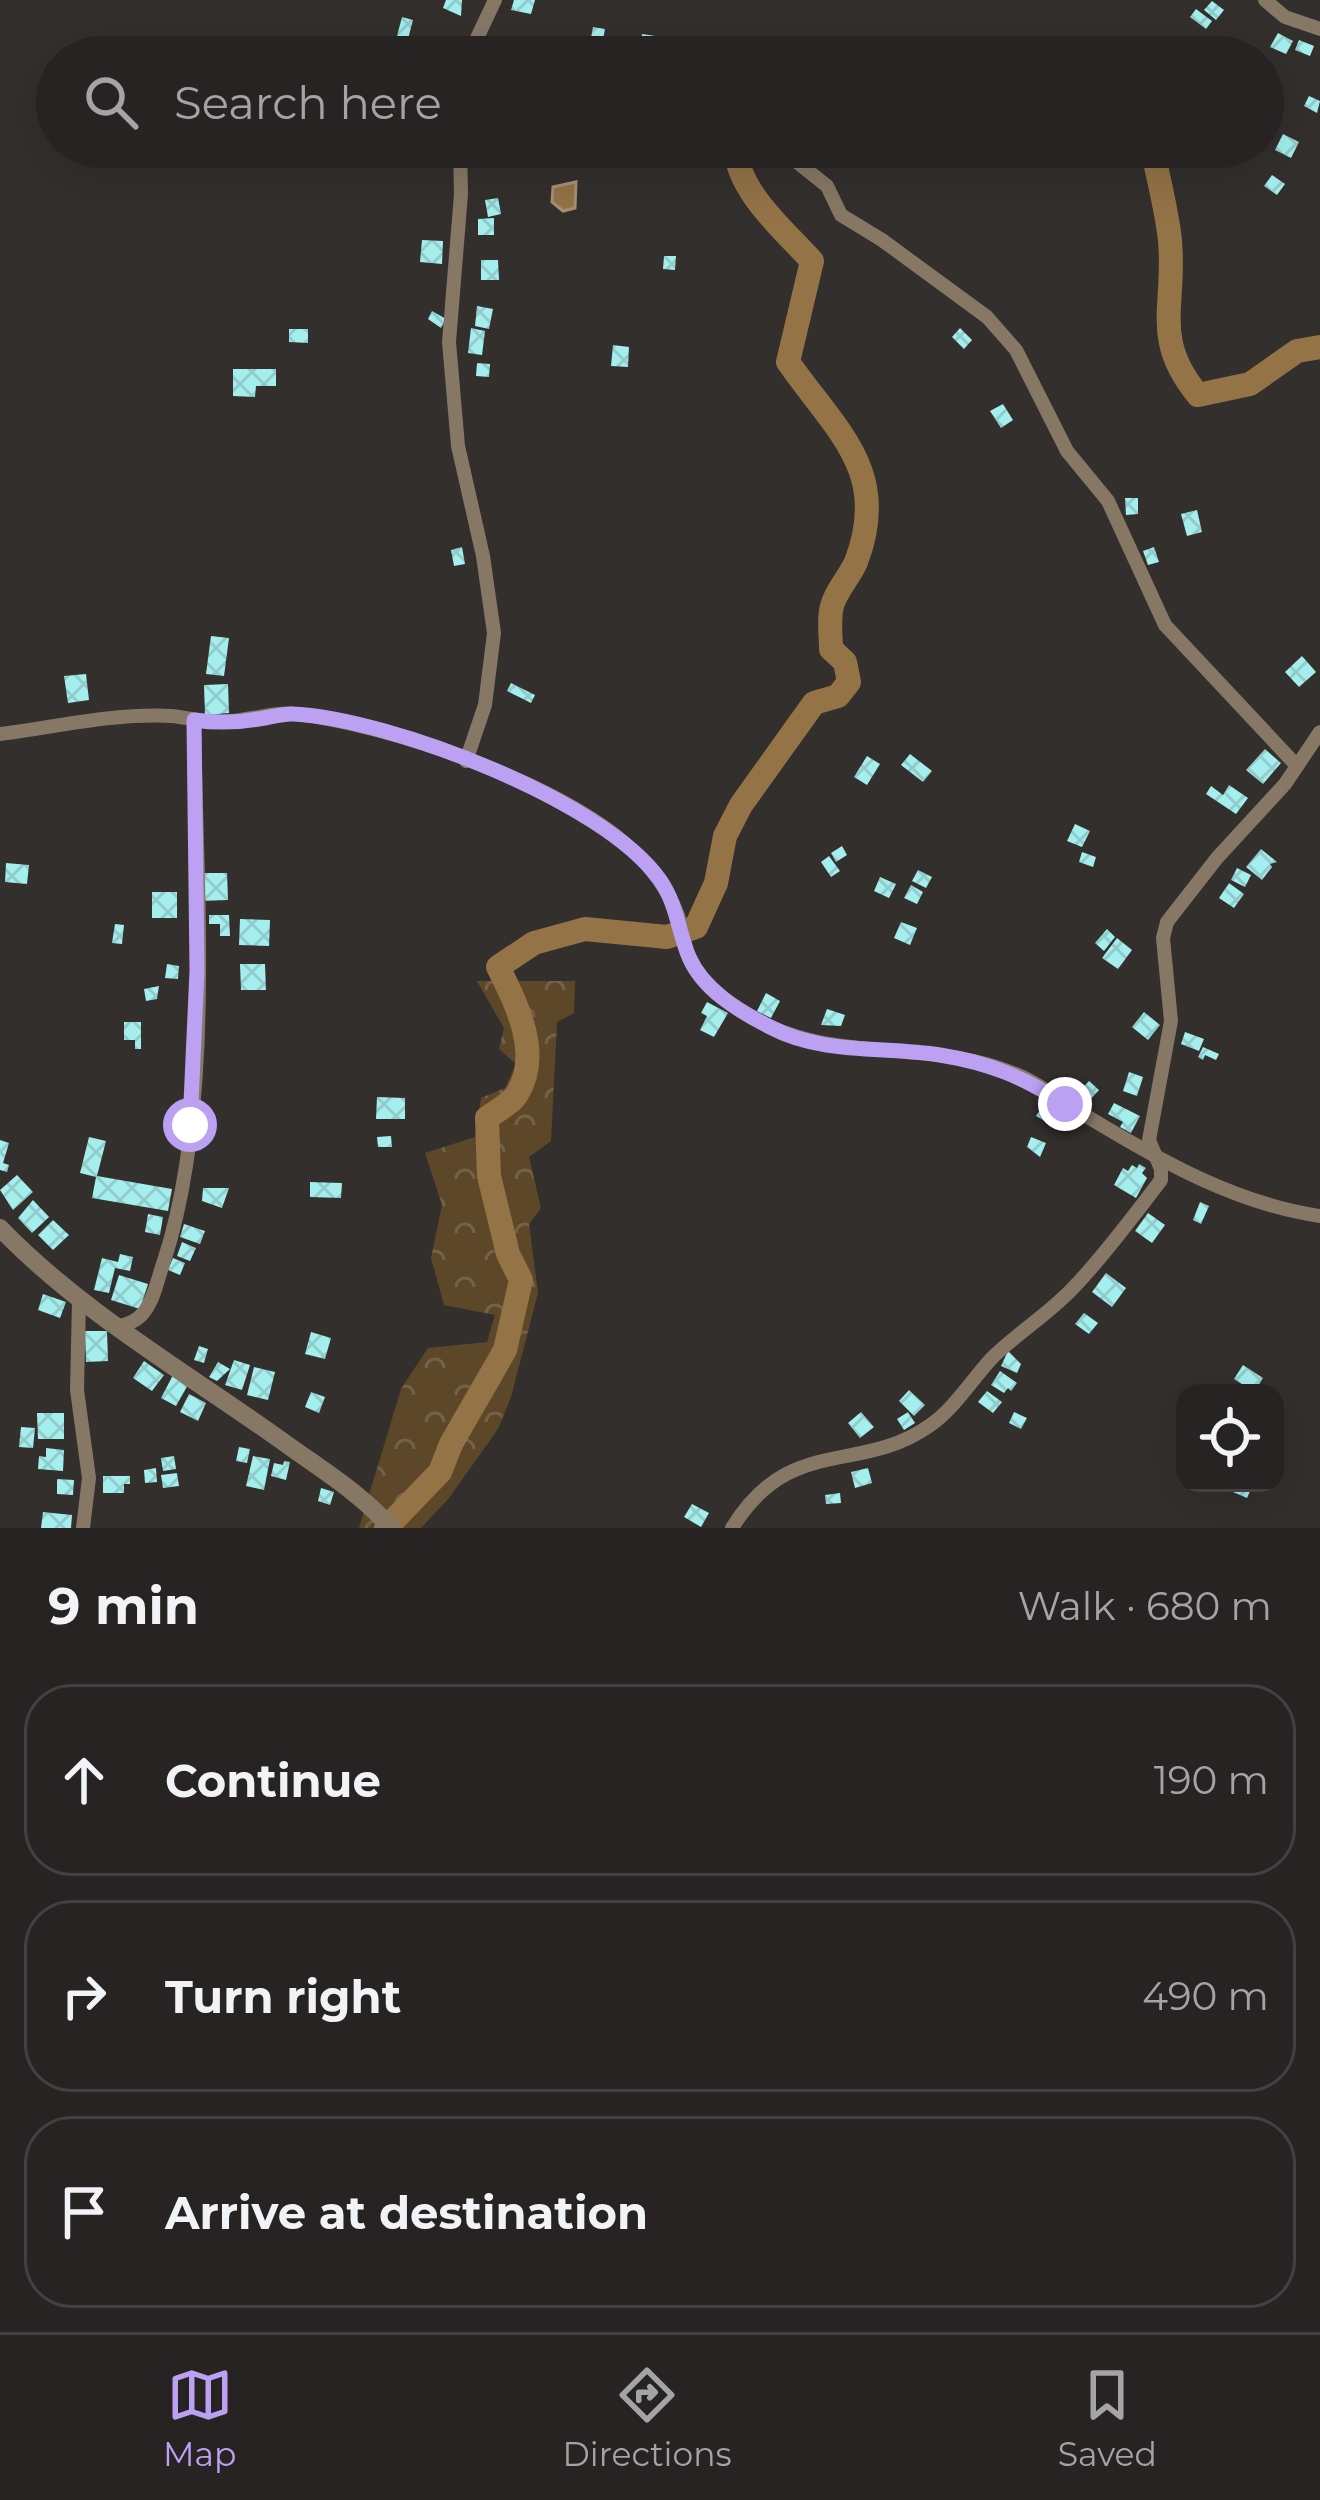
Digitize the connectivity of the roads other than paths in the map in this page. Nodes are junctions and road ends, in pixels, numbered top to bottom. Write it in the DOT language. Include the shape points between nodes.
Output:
graph roads {
  1 [pos="495,0"];
  2 [pos="1264,0"];
  3 [pos="1320,29"];
  4 [pos="478,36"];
  5 [pos="460,168"];
  6 [pos="804,168"];
  7 [pos="194,720"];
  8 [pos="1320,732"];
  9 [pos="0,734"];
  10 [pos="466,761"];
  11 [pos="1297,766"];
  12 [pos="1157,1157"];
  13 [pos="1320,1216"];
  14 [pos="0,1228"];
  15 [pos="79,1300"];
  16 [pos="121,1326"];
  17 [pos="83,1528"];
  18 [pos="391,1528"];
  19 [pos="732,1528"];
  1 -- 4 [label="street"];
  2 -- 3 [label="street"];
  5 -- 10 [label="street" via="449,341 458,446 494,633 485,705"];
  6 -- 11 [label="street" via="826,186 841,215 987,317 1016,350 1067,451 1108,501 1165,625"];
  7 -- 9 [label="street" via="68,721"];
  7 -- 10 [label="street" via="290,713"];
  7 -- 16 [label="street" via="197,971 185,1161 150,1301"];
  8 -- 11 [label="street"];
  10 -- 12 [label="street" via="536,787 629,847 660,880 689,958 710,988 776,1030 821,1045 937,1054 1020,1075"];
  11 -- 12 [label="street" via="1167,922 1171,1021 1149,1140"];
  12 -- 13 [label="street" via="1225,1190"];
  12 -- 19 [label="street" via="1161,1180 1077,1284 931,1425 778,1478"];
  14 -- 15 [label="street"];
  15 -- 16 [label="street"];
  15 -- 17 [label="street" via="77,1390 89,1478"];
  16 -- 18 [label="street"];
}
